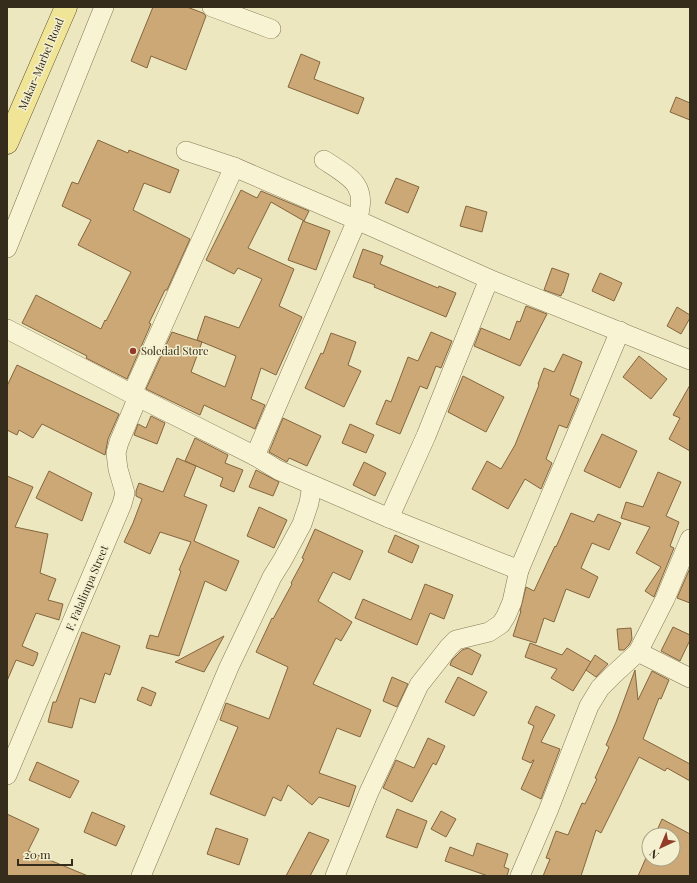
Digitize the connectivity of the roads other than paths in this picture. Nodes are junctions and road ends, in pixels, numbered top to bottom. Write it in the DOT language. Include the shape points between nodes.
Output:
graph roads {
  1 [pos="66,7"];
  2 [pos="104,7"];
  3 [pos="212,7"];
  4 [pos="271,29"];
  5 [pos="7,143"];
  6 [pos="186,151"];
  7 [pos="324,160"];
  8 [pos="234,167"];
  9 [pos="357,220"];
  10 [pos="7,248"];
  11 [pos="489,279"];
  12 [pos="7,329"];
  13 [pos="620,331"];
  14 [pos="690,360"];
  15 [pos="135,396"];
  16 [pos="255,456"];
  17 [pos="312,485"];
  18 [pos="389,518"];
  19 [pos="690,539"];
  20 [pos="519,570"];
  21 [pos="638,652"];
  22 [pos="690,678"];
  23 [pos="7,775"];
  24 [pos="141,876"];
  25 [pos="335,876"];
  26 [pos="520,876"];
  1 -- 5 [label="main road, Makar-Marbel Road"];
  2 -- 10 [label="street"];
  3 -- 4 [label="street"];
  6 -- 8 [label="street"];
  7 -- 9 [label="street" via="348,176 357,186 362,198"];
  8 -- 9 [label="street"];
  8 -- 15 [label="street, F. Falalimpa Street"];
  9 -- 11 [label="street"];
  9 -- 16 [label="street"];
  11 -- 13 [label="street"];
  11 -- 18 [label="street" via="426,436"];
  12 -- 15 [label="street"];
  13 -- 14 [label="street"];
  13 -- 20 [label="street"];
  15 -- 16 [label="street"];
  15 -- 23 [label="street, F. Falalimpa Street" via="116,453 125,493 122,504"];
  16 -- 17 [label="street" via="278,470"];
  17 -- 18 [label="street"];
  17 -- 24 [label="street" via="302,524 272,577 229,666"];
  18 -- 20 [label="street"];
  19 -- 21 [label="street" via="665,599"];
  20 -- 25 [label="street" via="512,602 501,624 489,632 456,640 419,685 369,792"];
  21 -- 22 [label="street"];
  21 -- 26 [label="street" via="600,688 589,706"];
}
